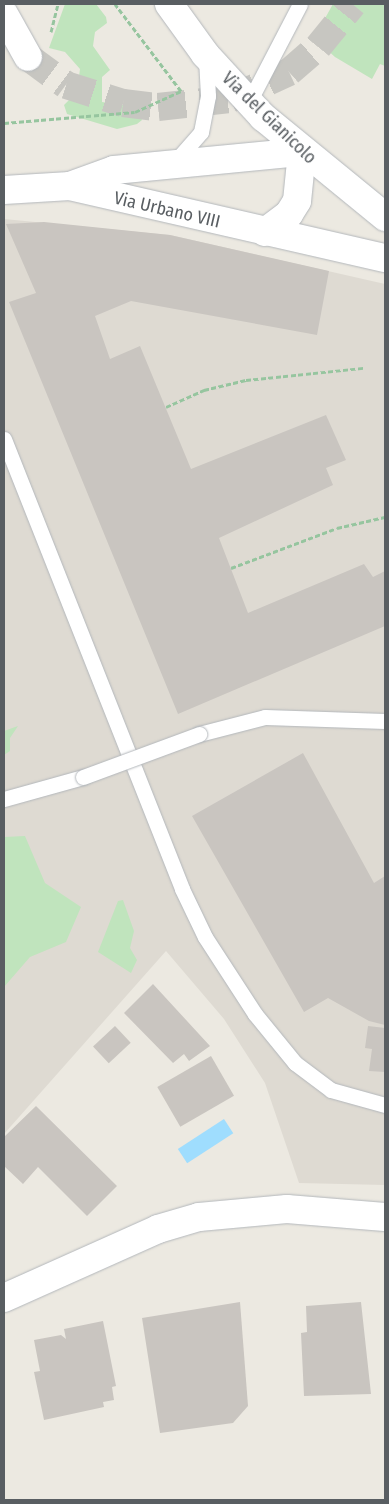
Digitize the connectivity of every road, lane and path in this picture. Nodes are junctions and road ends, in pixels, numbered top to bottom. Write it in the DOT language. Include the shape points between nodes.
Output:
graph roads {
  1 [pos="115,4"];
  2 [pos="168,4"];
  3 [pos="300,4"];
  4 [pos="4,14"];
  5 [pos="205,54"];
  6 [pos="28,57"];
  7 [pos="249,102"];
  8 [pos="4,124"];
  9 [pos="302,152"];
  10 [pos="174,164"];
  11 [pos="70,186"];
  12 [pos="4,190"];
  13 [pos="385,217"];
  14 [pos="265,232"];
  15 [pos="385,258"];
  16 [pos="363,368"];
  17 [pos="166,407"];
  18 [pos="4,439"];
  19 [pos="385,517"];
  20 [pos="231,568"];
  21 [pos="385,721"];
  22 [pos="4,799"];
  23 [pos="385,1105"];
  24 [pos="385,1217"];
  25 [pos="4,1298"];
  1 -- 8 [label="path" via="181,92 135,112"];
  2 -- 5 [label="street, Via del Gianicolo"];
  3 -- 7 [label="lane"];
  4 -- 6 [label="street"];
  5 -- 7 [label="street, Via del Gianicolo"];
  5 -- 10 [label="lane" via="208,96 201,132"];
  7 -- 9 [label="street, Via del Gianicolo"];
  9 -- 10 [label="street, Via Urbano VIII"];
  9 -- 13 [label="street, Via del Gianicolo"];
  9 -- 14 [label="street" via="297,201 289,214"];
  10 -- 11 [label="street, Via Urbano VIII" via="114,170"];
  11 -- 12 [label="street, Via Urbano VIII"];
  11 -- 14 [label="street, Via Urbano VIII"];
  14 -- 15 [label="street, Via Urbano VIII"];
  16 -- 17 [label="path" via="246,380 204,390"];
  18 -- 23 [label="lane" via="182,889 205,937 255,1014 295,1063 331,1090"];
  19 -- 20 [label="path" via="338,528"];
  21 -- 22 [label="lane, bridge" via="265,717 199,734 84,777"];
  24 -- 25 [label="street" via="287,1209 199,1217 151,1232"];
}
